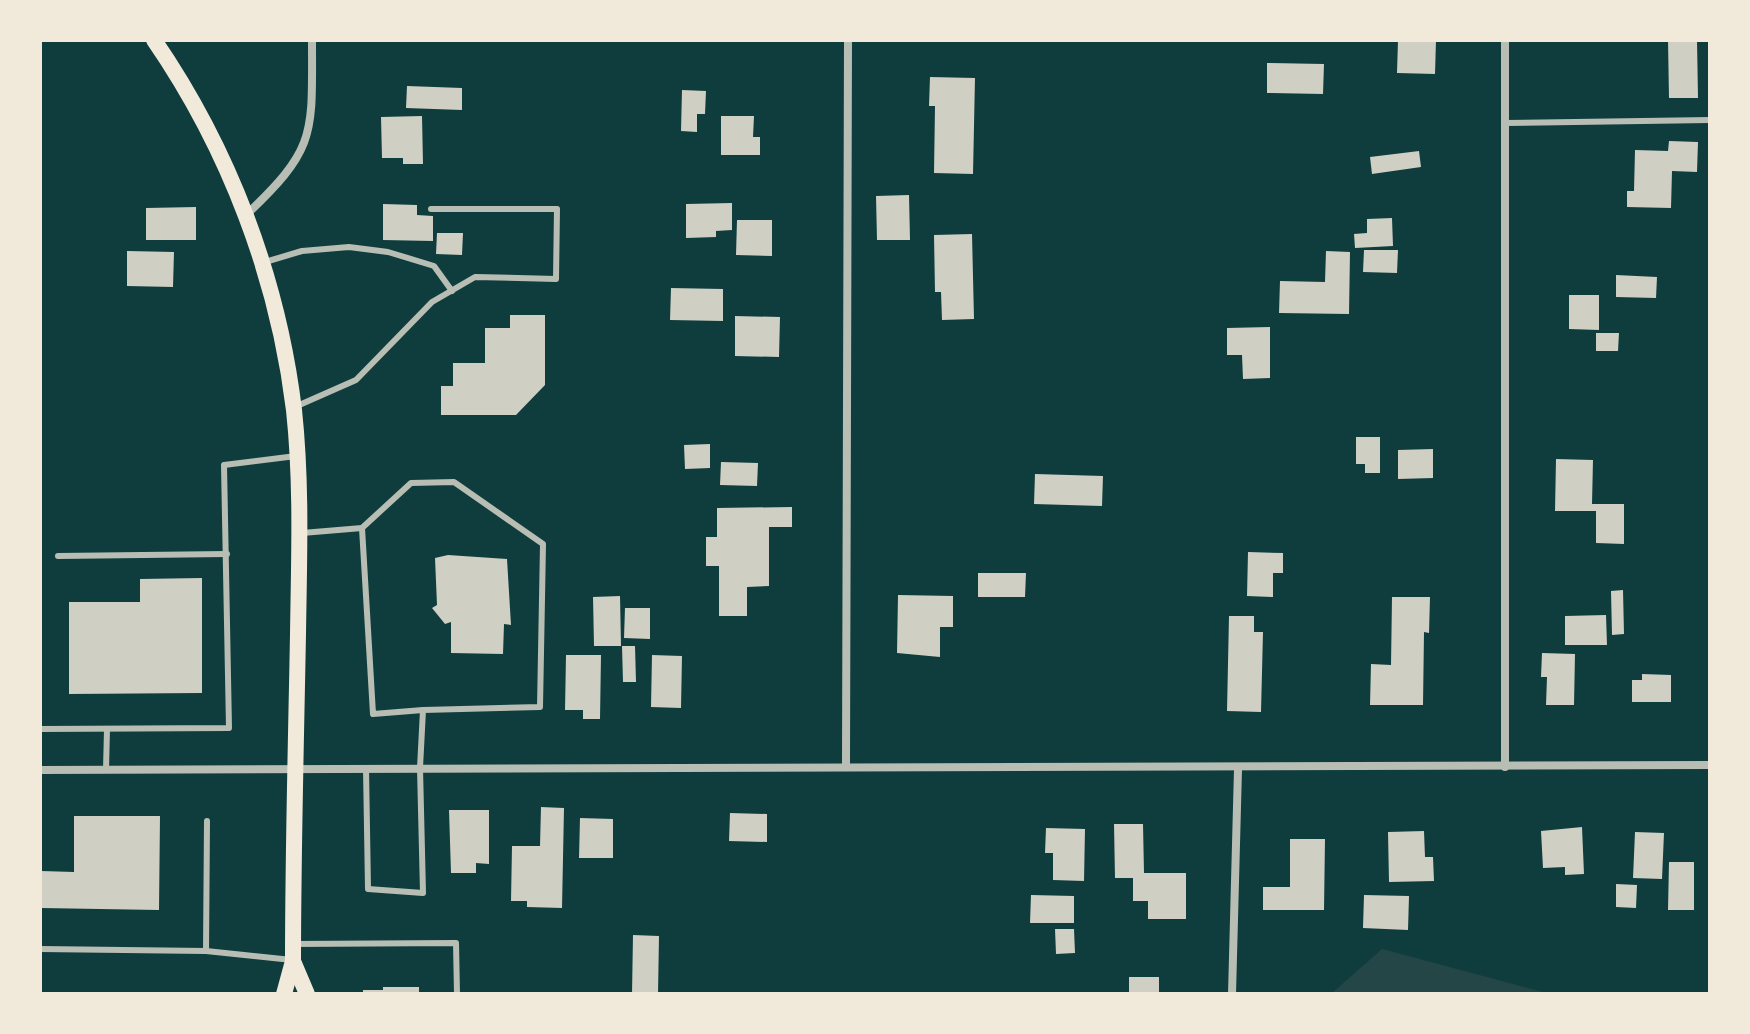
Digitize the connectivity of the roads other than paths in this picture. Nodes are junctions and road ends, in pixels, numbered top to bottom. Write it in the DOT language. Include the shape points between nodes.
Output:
graph roads {
  1 [pos="154,40"];
  2 [pos="312,40"];
  3 [pos="848,40"];
  4 [pos="1505,40"];
  5 [pos="1710,120"];
  6 [pos="1505,123"];
  7 [pos="431,209"];
  8 [pos="246,215"];
  9 [pos="262,263"];
  10 [pos="452,291"];
  11 [pos="293,407"];
  12 [pos="298,456"];
  13 [pos="362,528"];
  14 [pos="300,533"];
  15 [pos="227,554"];
  16 [pos="58,556"];
  17 [pos="423,710"];
  18 [pos="40,729"];
  19 [pos="107,729"];
  20 [pos="846,765"];
  21 [pos="1710,765"];
  22 [pos="1505,767"];
  23 [pos="296,768"];
  24 [pos="366,768"];
  25 [pos="420,768"];
  26 [pos="1238,769"];
  27 [pos="40,770"];
  28 [pos="106,770"];
  29 [pos="207,821"];
  30 [pos="40,949"];
  31 [pos="206,951"];
  32 [pos="293,952"];
  33 [pos="284,994"];
  34 [pos="307,994"];
  35 [pos="457,994"];
  36 [pos="1232,994"];
  1 -- 8 [label="main road" via="198,112"];
  2 -- 8 [label="street" via="305,146 285,179"];
  3 -- 20 [label="street"];
  4 -- 6 [label="street"];
  5 -- 6 [label="lane"];
  6 -- 22 [label="street"];
  7 -- 10 [label="lane" via="557,209 556,279 475,277"];
  8 -- 9 [label="main road"];
  9 -- 10 [label="lane" via="302,251 349,247 388,252 434,266"];
  9 -- 11 [label="main road"];
  10 -- 11 [label="lane" via="432,302 356,380"];
  11 -- 12 [label="main road"];
  12 -- 14 [label="main road"];
  12 -- 15 [label="lane" via="224,465"];
  13 -- 14 [label="lane"];
  13 -- 17 [label="lane" via="373,714"];
  13 -- 17 [label="lane" via="411,483 454,482 543,544 540,707"];
  14 -- 23 [label="main road"];
  15 -- 16 [label="lane"];
  15 -- 19 [label="lane" via="229,728"];
  17 -- 25 [label="lane"];
  18 -- 19 [label="lane"];
  19 -- 28 [label="lane"];
  20 -- 25 [label="street"];
  20 -- 26 [label="street"];
  21 -- 22 [label="street"];
  22 -- 26 [label="street"];
  23 -- 24 [label="street"];
  23 -- 28 [label="street"];
  23 -- 32 [label="main road"];
  24 -- 25 [label="street"];
  24 -- 25 [label="lane" via="368,889 423,893"];
  26 -- 36 [label="street"];
  27 -- 28 [label="street"];
  29 -- 31 [label="lane"];
  30 -- 31 [label="lane"];
  31 -- 32 [label="lane"];
  32 -- 33 [label="main road"];
  32 -- 34 [label="main road"];
  32 -- 35 [label="lane" via="456,943"];
}
